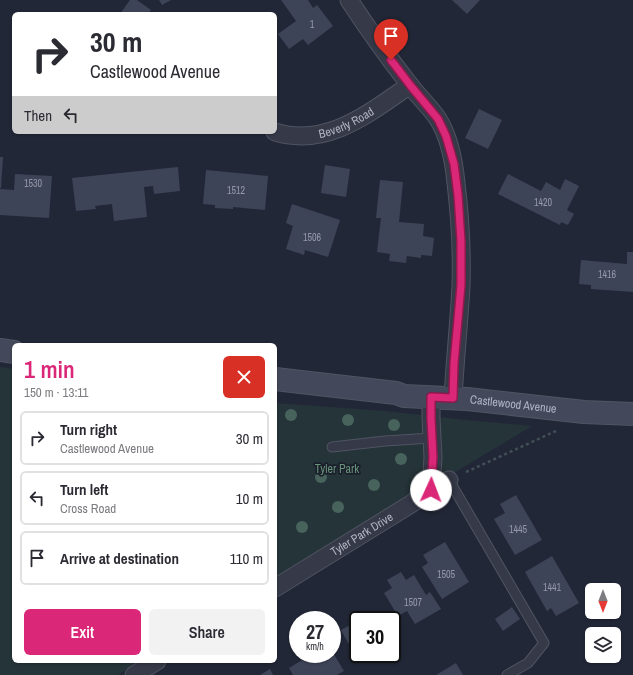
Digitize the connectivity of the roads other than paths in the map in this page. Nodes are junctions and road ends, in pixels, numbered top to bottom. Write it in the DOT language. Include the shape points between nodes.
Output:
graph roads {
  1 [pos="349,0"];
  2 [pos="410,85"];
  3 [pos="277,133"];
  4 [pos="0,350"];
  5 [pos="12,352"];
  6 [pos="277,379"];
  7 [pos="431,397"];
  8 [pos="453,398"];
  9 [pos="633,414"];
  10 [pos="432,438"];
  11 [pos="332,447"];
  12 [pos="449,480"];
  13 [pos="431,490"];
  14 [pos="277,587"];
  15 [pos="154,663"];
  16 [pos="134,675"];
  17 [pos="507,675"];
  1 -- 2 [label="street"];
  2 -- 3 [label="street, Beverly Road" via="364,116 323,134 300,136"];
  2 -- 8 [label="street" via="438,119 454,164 458,195 461,285"];
  4 -- 5 [label="street"];
  6 -- 7 [label="street, Castlewood Avenue" via="404,396"];
  7 -- 8 [label="street, Castlewood Avenue"];
  7 -- 10 [label="street"];
  8 -- 9 [label="street, Castlewood Avenue" via="584,412"];
  10 -- 11 [label="lane"];
  10 -- 13 [label="street"];
  12 -- 13 [label="street, Tyler Park Drive"];
  12 -- 17 [label="lane" via="544,643 528,663"];
  13 -- 14 [label="street, Tyler Park Drive"];
  15 -- 16 [label="street"];
}
